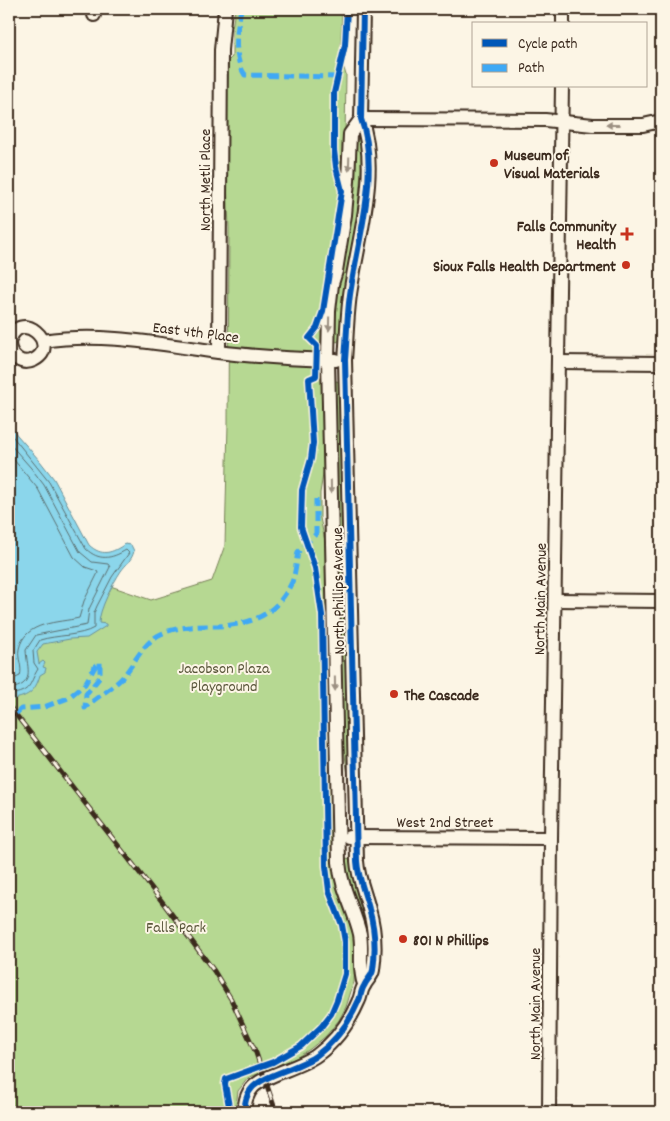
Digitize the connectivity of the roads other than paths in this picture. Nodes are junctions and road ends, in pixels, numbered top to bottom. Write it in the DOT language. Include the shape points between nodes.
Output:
graph roads {
  1 [pos="225,9"];
  2 [pos="362,9"];
  3 [pos="563,9"];
  4 [pos="563,22"];
  5 [pos="562,88"];
  6 [pos="361,118"];
  7 [pos="661,121"];
  8 [pos="562,122"];
  9 [pos="43,341"];
  10 [pos="9,343"];
  11 [pos="219,352"];
  12 [pos="328,360"];
  13 [pos="345,360"];
  14 [pos="558,362"];
  15 [pos="661,364"];
  16 [pos="555,600"];
  17 [pos="661,601"];
  18 [pos="338,837"];
  19 [pos="356,837"];
  20 [pos="551,838"];
  21 [pos="364,984"];
  22 [pos="244,1112"];
  23 [pos="549,1112"];
  1 -- 11 [label="street, North Metli Place" via="221,50"];
  2 -- 6 [label="street, North Phillips Avenue"];
  3 -- 4 [label="street"];
  5 -- 8 [label="street, North Main Avenue"];
  6 -- 8 [label="street"];
  6 -- 12 [label="street, North Phillips Avenue, one-way" via="350,134 345,215 329,311"];
  6 -- 13 [label="street, North Phillips Avenue" via="367,134 368,181 351,288"];
  7 -- 8 [label="street, one-way" via="593,125"];
  8 -- 14 [label="street, North Main Avenue"];
  9 -- 10 [label="street" via="34,329 23,327 13,332"];
  9 -- 10 [label="street" via="41,352 27,362 12,354"];
  9 -- 11 [label="street, East 4th Place" via="71,337 150,341"];
  11 -- 12 [label="street, East 4th Place"];
  12 -- 13 [label="street, East 4th Place"];
  12 -- 18 [label="street, North Phillips Avenue, one-way"];
  13 -- 19 [label="street, North Phillips Avenue"];
  14 -- 15 [label="street"];
  14 -- 16 [label="street, North Main Avenue"];
  16 -- 17 [label="street"];
  16 -- 20 [label="street, North Main Avenue"];
  18 -- 19 [label="street, West 2nd Street"];
  18 -- 21 [label="street, North Phillips Avenue" via="341,878 360,934 360,974"];
  19 -- 20 [label="street, West 2nd Street"];
  19 -- 21 [label="street, North Phillips Avenue" via="358,873 374,936 372,976"];
  20 -- 23 [label="street, North Main Avenue"];
  21 -- 22 [label="street, North Phillips Avenue" via="350,1017 328,1045 301,1064 251,1088"];
}
